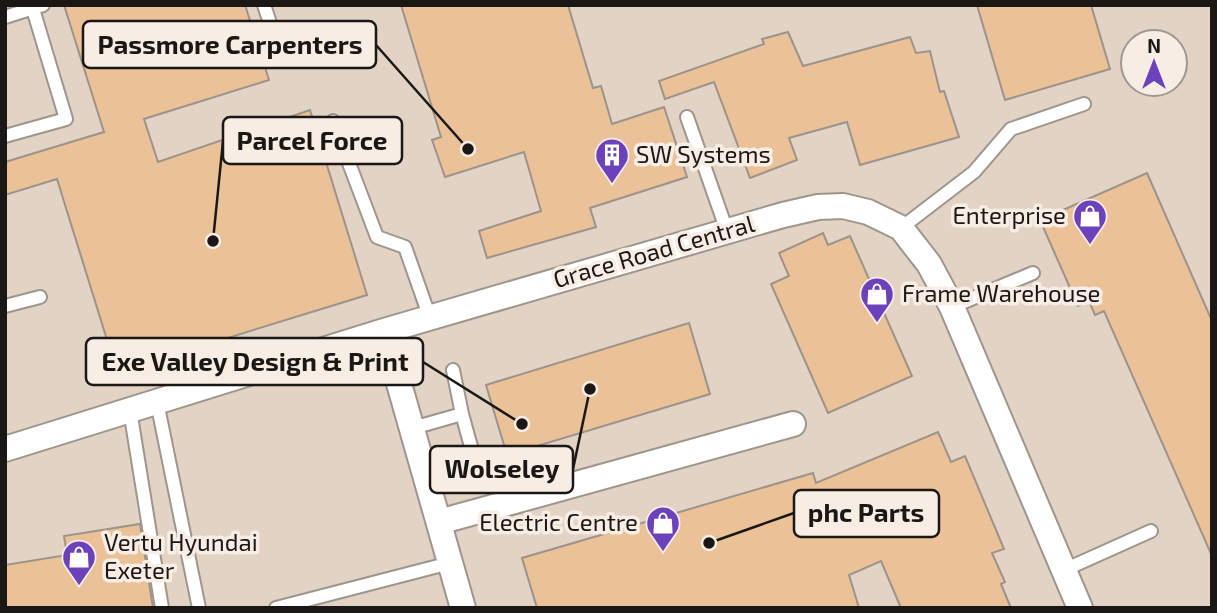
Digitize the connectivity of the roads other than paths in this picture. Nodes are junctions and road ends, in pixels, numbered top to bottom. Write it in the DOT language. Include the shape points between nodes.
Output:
graph roads {
  1 [pos="264,5"];
  2 [pos="38,7"];
  3 [pos="5,17"];
  4 [pos="274,32"];
  5 [pos="1083,104"];
  6 [pos="687,117"];
  7 [pos="334,121"];
  8 [pos="5,136"];
  9 [pos="901,228"];
  10 [pos="727,231"];
  11 [pos="1033,273"];
  12 [pos="40,297"];
  13 [pos="5,306"];
  14 [pos="952,307"];
  15 [pos="430,318"];
  16 [pos="384,331"];
  17 [pos="453,370"];
  18 [pos="157,402"];
  19 [pos="130,410"];
  20 [pos="462,414"];
  21 [pos="793,424"];
  22 [pos="413,428"];
  23 [pos="5,449"];
  24 [pos="475,461"];
  25 [pos="439,522"];
  26 [pos="1150,531"];
  27 [pos="450,563"];
  28 [pos="1064,570"];
  29 [pos="162,608"];
  30 [pos="199,608"];
  31 [pos="276,608"];
  32 [pos="463,608"];
  33 [pos="1080,608"];
  1 -- 4 [label="lane"];
  2 -- 3 [label="lane"];
  2 -- 8 [label="lane" via="66,119"];
  5 -- 9 [label="lane" via="1012,129 974,172"];
  6 -- 10 [label="lane"];
  7 -- 15 [label="lane" via="377,237 405,247"];
  9 -- 10 [label="street, Grace Road Central" via="843,206 818,207"];
  9 -- 14 [label="street, Grace Road Central" via="929,264"];
  10 -- 15 [label="street, Grace Road Central"];
  11 -- 14 [label="lane"];
  12 -- 13 [label="lane"];
  14 -- 28 [label="street, Grace Road Central"];
  15 -- 16 [label="street, Grace Road Central"];
  16 -- 18 [label="street, Grace Road Central"];
  16 -- 22 [label="street"];
  17 -- 20 [label="lane"];
  18 -- 19 [label="street, Grace Road Central"];
  18 -- 30 [label="lane"];
  19 -- 23 [label="street, Grace Road Central"];
  19 -- 29 [label="lane"];
  20 -- 22 [label="lane"];
  20 -- 24 [label="lane"];
  21 -- 25 [label="street"];
  22 -- 25 [label="street"];
  25 -- 27 [label="street"];
  26 -- 28 [label="lane"];
  27 -- 31 [label="lane"];
  27 -- 32 [label="street"];
  28 -- 33 [label="street, Grace Road Central"];
}
